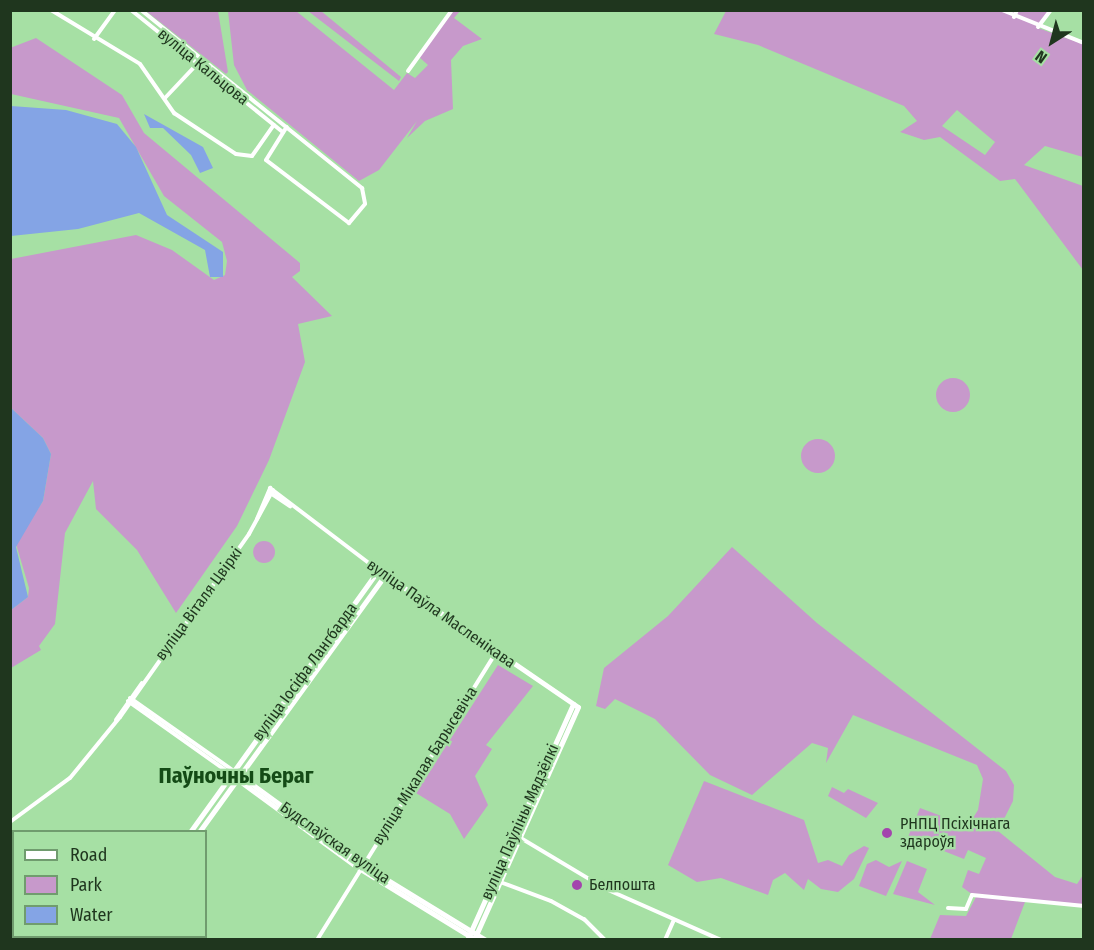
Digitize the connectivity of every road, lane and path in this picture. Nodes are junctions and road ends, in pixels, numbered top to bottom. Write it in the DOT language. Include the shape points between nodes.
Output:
graph roads {
  1 [pos="51,10"];
  2 [pos="115,10"];
  3 [pos="131,10"];
  4 [pos="141,10"];
  5 [pos="452,10"];
  6 [pos="1002,10"];
  7 [pos="1017,10"];
  8 [pos="1051,10"];
  9 [pos="1014,18"];
  10 [pos="1038,27"];
  11 [pos="94,39"];
  12 [pos="1083,43"];
  13 [pos="198,63"];
  14 [pos="408,71"];
  15 [pos="165,98"];
  16 [pos="274,125"];
  17 [pos="287,127"];
  18 [pos="283,132"];
  19 [pos="271,491"];
  20 [pos="378,570"];
  21 [pos="385,575"];
  22 [pos="495,654"];
  23 [pos="130,700"];
  24 [pos="575,705"];
  25 [pos="235,775"];
  26 [pos="12,821"];
  27 [pos="191,830"];
  28 [pos="200,830"];
  29 [pos="518,836"];
  30 [pos="362,867"];
  31 [pos="500,882"];
  32 [pos="1083,906"];
  33 [pos="948,908"];
  34 [pos="674,920"];
  35 [pos="472,937"];
  36 [pos="317,939"];
  37 [pos="486,939"];
  38 [pos="605,939"];
  39 [pos="665,939"];
  40 [pos="721,939"];
  1 -- 11 [label="street"];
  2 -- 11 [label="street"];
  3 -- 13 [label="street, вуліца Кальцова"];
  4 -- 17 [label="street"];
  5 -- 14 [label="street"];
  6 -- 9 [label="street"];
  7 -- 9 [label="street"];
  8 -- 10 [label="street"];
  9 -- 10 [label="street"];
  10 -- 12 [label="street"];
  11 -- 15 [label="street" via="140,64"];
  13 -- 15 [label="street"];
  13 -- 16 [label="street, вуліца Кальцова"];
  15 -- 16 [label="street" via="180,119 243,157 257,151"];
  16 -- 18 [label="street, вуліца Кальцова"];
  17 -- 18 [label="street"];
  17 -- 18 [label="street" via="365,191 365,204 345,224 266,160"];
  19 -- 20 [label="street, вуліца Паўла Масленікава"];
  19 -- 23 [label="street, вуліца Віталя Цвіркі" via="255,524"];
  20 -- 21 [label="street, вуліца Паўла Масленікава"];
  20 -- 25 [label="street, вуліца Іосіфа Лангбарда"];
  21 -- 22 [label="street, вуліца Паўла Масленікава"];
  21 -- 25 [label="street, вуліца Іосіфа Лангбарда"];
  22 -- 24 [label="street, вуліца Паўла Масленікава"];
  22 -- 30 [label="street, вуліца Мікалая Барысевіча"];
  23 -- 25 [label="street, Будслаўская вуліца"];
  23 -- 26 [label="street, вуліца Віталя Цвіркі" via="70,778"];
  24 -- 29 [label="street, вуліца Паўліны Мядзёлкі"];
  25 -- 27 [label="street, вуліца Іосіфа Лангбарда"];
  25 -- 28 [label="street, вуліца Іосіфа Лангбарда"];
  25 -- 30 [label="street, Будслаўская вуліца"];
  29 -- 31 [label="street, вуліца Паўліны Мядзёлкі"];
  29 -- 34 [label="street" via="606,889"];
  29 -- 35 [label="street, вуліца Паўліны Мядзёлкі"];
  30 -- 35 [label="street, Будслаўская вуліца"];
  30 -- 36 [label="street, вуліца Мікалая Барысевіча"];
  31 -- 35 [label="street, вуліца Паўліны Мядзёлкі"];
  31 -- 38 [label="street" via="551,901 584,919"];
  32 -- 33 [label="street" via="972,895 966,909"];
  34 -- 39 [label="street"];
  34 -- 40 [label="street"];
  35 -- 37 [label="street, Будслаўская вуліца"];
}
